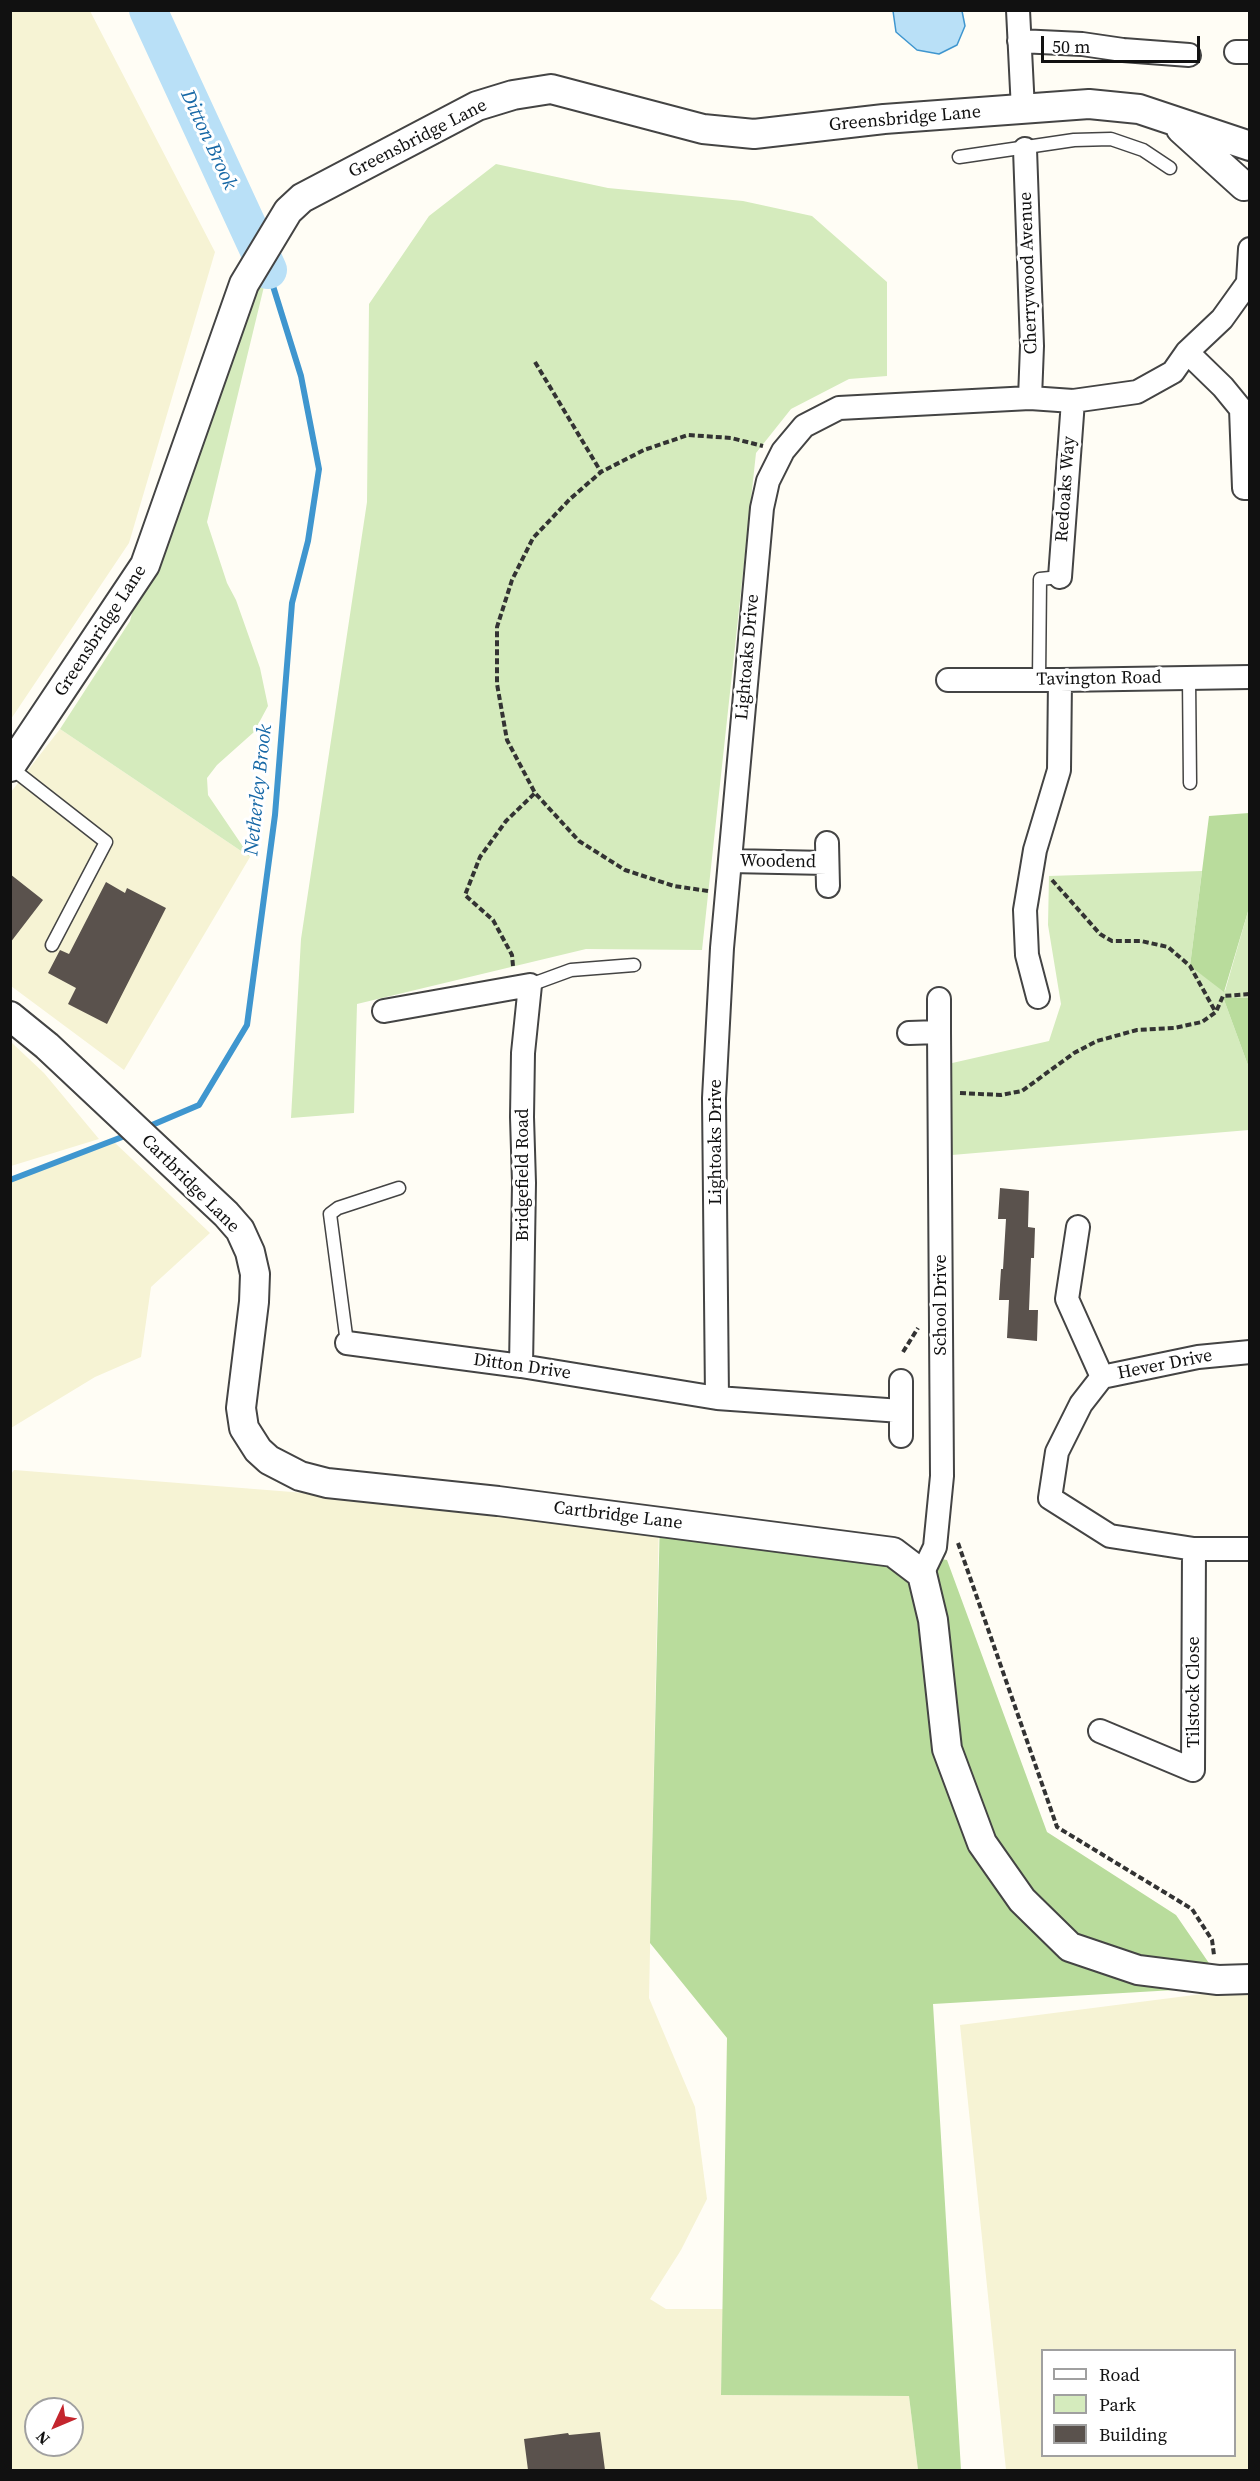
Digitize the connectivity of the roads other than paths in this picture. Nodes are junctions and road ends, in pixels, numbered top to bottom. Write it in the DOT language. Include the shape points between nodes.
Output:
graph roads {
  1 [pos="1018,10"];
  2 [pos="1019,41"];
  3 [pos="1189,55"];
  4 [pos="1023,110"];
  5 [pos="1173,121"];
  6 [pos="1250,146"];
  7 [pos="1025,149"];
  8 [pos="959,158"];
  9 [pos="1170,168"];
  10 [pos="1248,183"];
  11 [pos="1250,249"];
  12 [pos="1249,281"];
  13 [pos="1187,352"];
  14 [pos="1030,398"];
  15 [pos="1073,401"];
  16 [pos="1250,488"];
  17 [pos="1060,577"];
  18 [pos="1250,677"];
  19 [pos="1190,678"];
  20 [pos="948,680"];
  21 [pos="1049,680"];
  22 [pos="10,767"];
  23 [pos="1190,783"];
  24 [pos="730,861"];
  25 [pos="828,886"];
  26 [pos="52,945"];
  27 [pos="634,965"];
  28 [pos="522,987"];
  29 [pos="1038,997"];
  30 [pos="939,999"];
  31 [pos="384,1011"];
  32 [pos="10,1017"];
  33 [pos="939,1032"];
  34 [pos="909,1034"];
  35 [pos="399,1188"];
  36 [pos="1078,1227"];
  37 [pos="347,1343"];
  38 [pos="1250,1352"];
  39 [pos="521,1366"];
  40 [pos="1102,1377"];
  41 [pos="901,1381"];
  42 [pos="717,1398"];
  43 [pos="901,1411"];
  44 [pos="901,1436"];
  45 [pos="1194,1549"];
  46 [pos="1250,1549"];
  47 [pos="922,1574"];
  48 [pos="1100,1731"];
  49 [pos="1250,1979"];
  1 -- 2 [label="street"];
  2 -- 3 [label="street"];
  2 -- 4 [label="street"];
  4 -- 5 [label="street, Greensbridge Lane" via="1089,104 1139,109"];
  4 -- 22 [label="street, Greensbridge Lane" via="884,119 754,134 703,129 551,89 477,106 302,198 288,212 244,284 145,566"];
  5 -- 6 [label="street, Greensbridge Lane"];
  5 -- 10 [label="street, Greensbridge Lane"];
  7 -- 8 [label="lane"];
  7 -- 9 [label="lane" via="1074,140 1111,140 1143,150"];
  7 -- 14 [label="street, Cherrywood Avenue" via="1032,346"];
  11 -- 12 [label="street, Lightoaks Drive"];
  12 -- 13 [label="street, Lightoaks Drive" via="1222,319"];
  13 -- 15 [label="street, Lightoaks Drive" via="1173,372 1137,392"];
  13 -- 16 [label="street" via="1241,409 1244,488"];
  14 -- 15 [label="street, Lightoaks Drive"];
  14 -- 24 [label="street, Lightoaks Drive" via="839,408 804,426 783,451 768,482 762,508"];
  15 -- 17 [label="street, Redoaks Way"];
  17 -- 21 [label="lane" via="1040,579"];
  18 -- 19 [label="street, Tavington Road"];
  19 -- 21 [label="street, Tavington Road"];
  19 -- 23 [label="lane"];
  20 -- 21 [label="street, Tavington Road"];
  21 -- 29 [label="street" via="1059,770 1033,860 1025,910 1028,955"];
  22 -- 26 [label="lane" via="106,842"];
  24 -- 25 [label="street, Woodend" via="827,853"];
  24 -- 42 [label="street, Lightoaks Drive" via="714,1098"];
  27 -- 28 [label="lane" via="571,970"];
  28 -- 31 [label="street"];
  28 -- 39 [label="street, Bridgefield Road"];
  30 -- 33 [label="street, School Drive"];
  32 -- 47 [label="street, Cartbridge Lane" via="47,1046 240,1230 255,1274 242,1390 244,1428 258,1450 284,1468 327,1483 893,1552"];
  33 -- 34 [label="street"];
  33 -- 47 [label="street, School Drive" via="942,1476 935,1547"];
  35 -- 37 [label="lane, Ditton Drive" via="330,1214"];
  36 -- 40 [label="street" via="1067,1299"];
  37 -- 39 [label="street, Ditton Drive"];
  38 -- 40 [label="street, Hever Drive" via="1198,1357"];
  39 -- 42 [label="street, Ditton Drive"];
  40 -- 45 [label="street, Hever Drive" via="1081,1404 1057,1452 1050,1498 1110,1536"];
  41 -- 43 [label="street"];
  42 -- 43 [label="street, Ditton Drive"];
  43 -- 44 [label="street"];
  45 -- 46 [label="street, Hever Drive"];
  45 -- 48 [label="street, Tilstock Close" via="1193,1770"];
  47 -- 49 [label="street" via="933,1620 947,1749 982,1843 1022,1900 1071,1947 1138,1970 1218,1980"];
}
